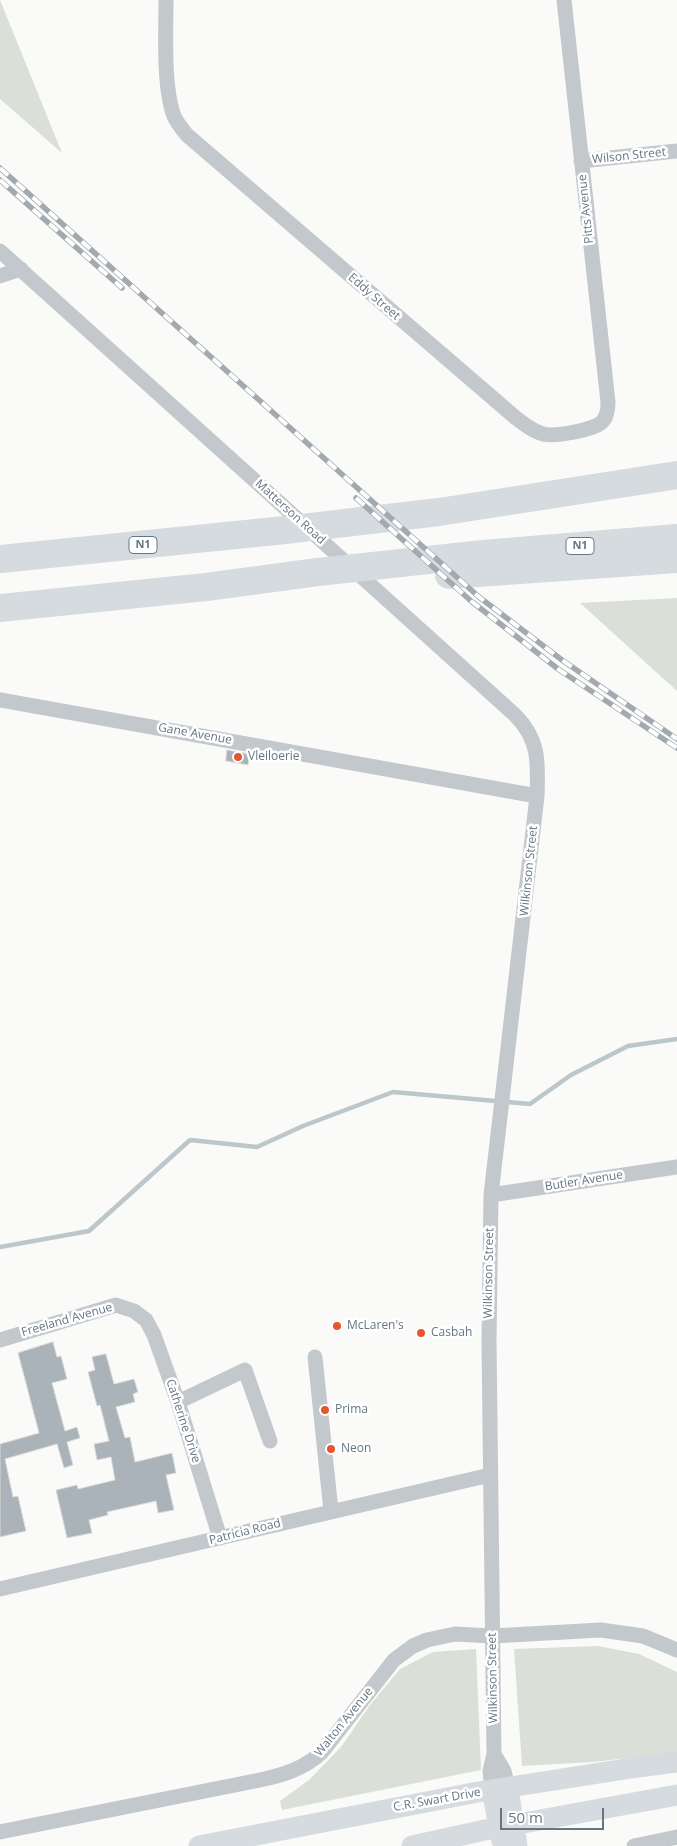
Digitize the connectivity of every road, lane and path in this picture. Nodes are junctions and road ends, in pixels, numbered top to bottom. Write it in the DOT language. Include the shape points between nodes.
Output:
graph roads {
  1 [pos="166,0"];
  2 [pos="564,0"];
  3 [pos="677,151"];
  4 [pos="581,161"];
  5 [pos="0,251"];
  6 [pos="21,269"];
  7 [pos="0,276"];
  8 [pos="605,418"];
  9 [pos="677,475"];
  10 [pos="677,486"];
  11 [pos="490,505"];
  12 [pos="677,538"];
  13 [pos="0,559"];
  14 [pos="677,559"];
  15 [pos="492,564"];
  16 [pos="0,608"];
  17 [pos="0,700"];
  18 [pos="537,796"];
  19 [pos="677,1167"];
  20 [pos="491,1195"];
  21 [pos="134,1311"];
  22 [pos="0,1340"];
  23 [pos="315,1357"];
  24 [pos="178,1402"];
  25 [pos="270,1441"];
  26 [pos="490,1475"];
  27 [pos="331,1511"];
  28 [pos="220,1538"];
  29 [pos="0,1589"];
  30 [pos="492,1636"];
  31 [pos="677,1650"];
  32 [pos="677,1762"];
  33 [pos="500,1789"];
  34 [pos="677,1795"];
  35 [pos="0,1832"];
  36 [pos="508,1837"];
  37 [pos="677,1838"];
  38 [pos="199,1846"];
  39 [pos="412,1846"];
  40 [pos="634,1846"];
  1 -- 8 [label="street, Eddy Street" via="171,102 178,123 196,145 526,426 551,435 595,426"];
  2 -- 4 [label="street, Pitts Avenue"];
  3 -- 4 [label="street, Wilson Street"];
  4 -- 8 [label="street, Pitts Avenue" via="608,402"];
  5 -- 6 [label="street, Matterson Road"];
  6 -- 7 [label="street"];
  6 -- 18 [label="street, Matterson Road" via="520,721 532,739 538,757"];
  9 -- 11 [label="highway"];
  10 -- 11 [label="highway, N1"];
  11 -- 13 [label="highway, N1" via="286,530"];
  12 -- 15 [label="highway, N1"];
  14 -- 15 [label="highway"];
  15 -- 16 [label="highway, N1" via="206,587"];
  17 -- 18 [label="street, Gane Avenue"];
  18 -- 20 [label="street, Wilkinson Street"];
  19 -- 20 [label="street, Butler Avenue"];
  20 -- 26 [label="street, Wilkinson Street" via="488,1279"];
  21 -- 22 [label="street, Freeland Avenue" via="116,1305"];
  21 -- 24 [label="street, Catherine Drive" via="146,1320 154,1335"];
  23 -- 27 [label="street"];
  24 -- 25 [label="street" via="245,1370"];
  24 -- 28 [label="street, Catherine Drive"];
  26 -- 27 [label="street, Patricia Road"];
  26 -- 30 [label="street, Wilkinson Street"];
  27 -- 28 [label="street, Patricia Road"];
  28 -- 29 [label="street, Patricia Road"];
  30 -- 31 [label="street, Walton Avenue" via="616,1631 643,1636"];
  30 -- 33 [label="street, Wilkinson Street" via="494,1754 490,1771"];
  30 -- 35 [label="street, Walton Avenue" via="440,1636 406,1651 390,1664 322,1752 296,1770"];
  32 -- 33 [label="main road, C.R. Swart Drive"];
  33 -- 36 [label="main road"];
  33 -- 38 [label="main road, C.R. Swart Drive"];
  34 -- 36 [label="main road"];
  36 -- 39 [label="main road"];
  37 -- 40 [label="street"];
}
